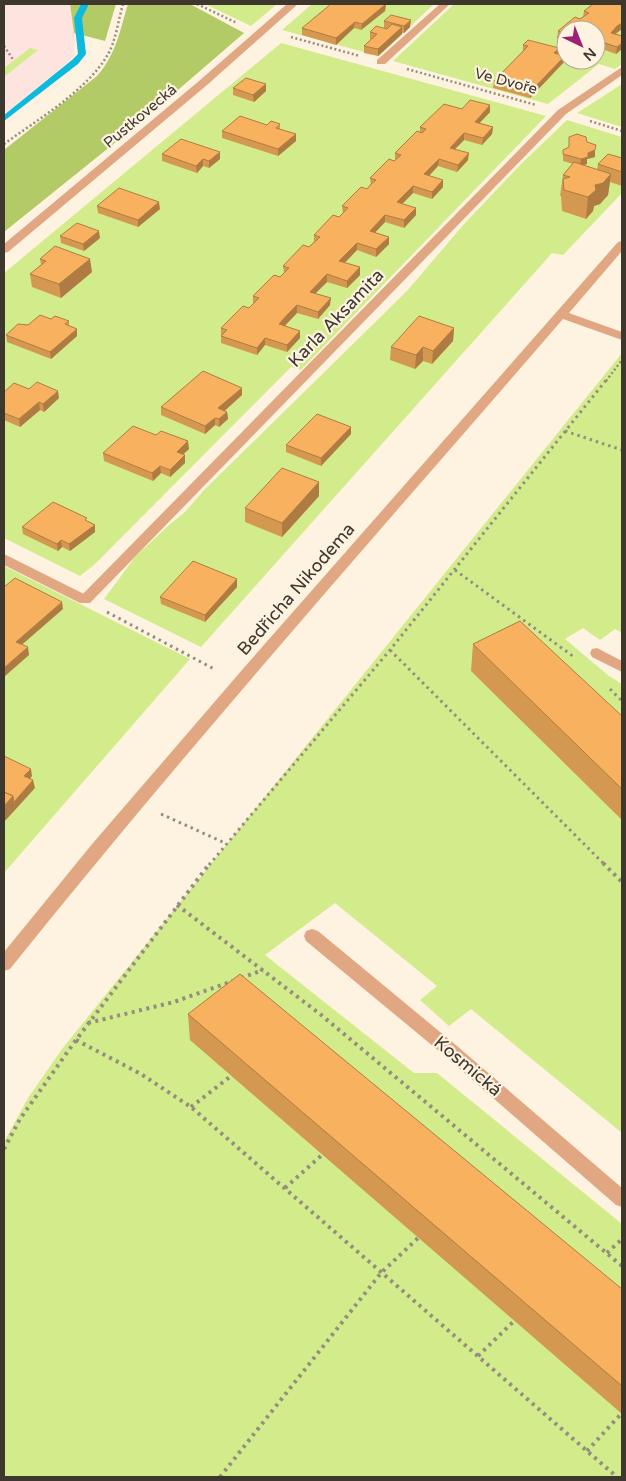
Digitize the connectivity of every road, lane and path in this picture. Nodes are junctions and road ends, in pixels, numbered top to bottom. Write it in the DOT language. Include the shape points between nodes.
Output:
graph roads {
  1 [pos="123,4"];
  2 [pos="197,4"];
  3 [pos="293,4"];
  4 [pos="445,4"];
  5 [pos="264,30"];
  6 [pos="4,46"];
  7 [pos="14,60"];
  8 [pos="381,62"];
  9 [pos="622,70"];
  10 [pos="562,112"];
  11 [pos="622,131"];
  12 [pos="4,144"];
  13 [pos="622,244"];
  14 [pos="4,250"];
  15 [pos="561,314"];
  16 [pos="622,336"];
  17 [pos="622,360"];
  18 [pos="565,431"];
  19 [pos="622,450"];
  20 [pos="4,559"];
  21 [pos="454,570"];
  22 [pos="85,600"];
  23 [pos="390,650"];
  24 [pos="597,653"];
  25 [pos="575,657"];
  26 [pos="622,667"];
  27 [pos="216,670"];
  28 [pos="609,688"];
  29 [pos="622,700"];
  30 [pos="137,803"];
  31 [pos="224,843"];
  32 [pos="622,882"];
  33 [pos="177,905"];
  34 [pos="312,936"];
  35 [pos="4,964"];
  36 [pos="263,970"];
  37 [pos="88,1024"];
  38 [pos="76,1040"];
  39 [pos="231,1076"];
  40 [pos="191,1107"];
  41 [pos="4,1149"];
  42 [pos="323,1154"];
  43 [pos="285,1188"];
  44 [pos="622,1199"];
  45 [pos="418,1238"];
  46 [pos="622,1239"];
  47 [pos="607,1253"];
  48 [pos="622,1266"];
  49 [pos="381,1273"];
  50 [pos="514,1320"];
  51 [pos="478,1356"];
  52 [pos="622,1413"];
  53 [pos="587,1451"];
  54 [pos="220,1477"];
  55 [pos="617,1477"];
  1 -- 12 [label="path" via="108,53 100,67"];
  2 -- 5 [label="path, Ve Dvoře" via="244,27"];
  3 -- 5 [label="street, Pustkovecká"];
  4 -- 8 [label="street"];
  5 -- 8 [label="path, Ve Dvoře"];
  5 -- 14 [label="street, Pustkovecká"];
  6 -- 7 [label="path"];
  8 -- 10 [label="path, Ve Dvoře"];
  9 -- 10 [label="street, Karla Aksamita"];
  10 -- 11 [label="path, Ve Dvoře"];
  10 -- 22 [label="street, Karla Aksamita"];
  13 -- 15 [label="street, Bedřicha Nikodema"];
  15 -- 16 [label="street"];
  15 -- 30 [label="street, Bedřicha Nikodema"];
  17 -- 18 [label="path"];
  18 -- 19 [label="path"];
  18 -- 21 [label="path"];
  20 -- 22 [label="street"];
  21 -- 23 [label="path"];
  21 -- 25 [label="path"];
  22 -- 27 [label="path"];
  23 -- 31 [label="path"];
  23 -- 32 [label="path"];
  24 -- 26 [label="street"];
  28 -- 29 [label="path"];
  30 -- 31 [label="path"];
  30 -- 35 [label="street, Bedřicha Nikodema"];
  31 -- 33 [label="path"];
  33 -- 36 [label="path"];
  33 -- 37 [label="path"];
  34 -- 44 [label="street, Kosmická"];
  36 -- 37 [label="path" via="174,1002"];
  36 -- 47 [label="path"];
  37 -- 38 [label="path"];
  38 -- 40 [label="path" via="142,1074"];
  38 -- 41 [label="path" via="20,1119"];
  39 -- 40 [label="path"];
  40 -- 43 [label="path"];
  42 -- 43 [label="path"];
  43 -- 49 [label="path"];
  45 -- 49 [label="path"];
  46 -- 47 [label="path"];
  47 -- 48 [label="path"];
  49 -- 51 [label="path"];
  49 -- 54 [label="path"];
  50 -- 51 [label="path"];
  51 -- 53 [label="path"];
  52 -- 53 [label="path"];
  53 -- 55 [label="path"];
}
